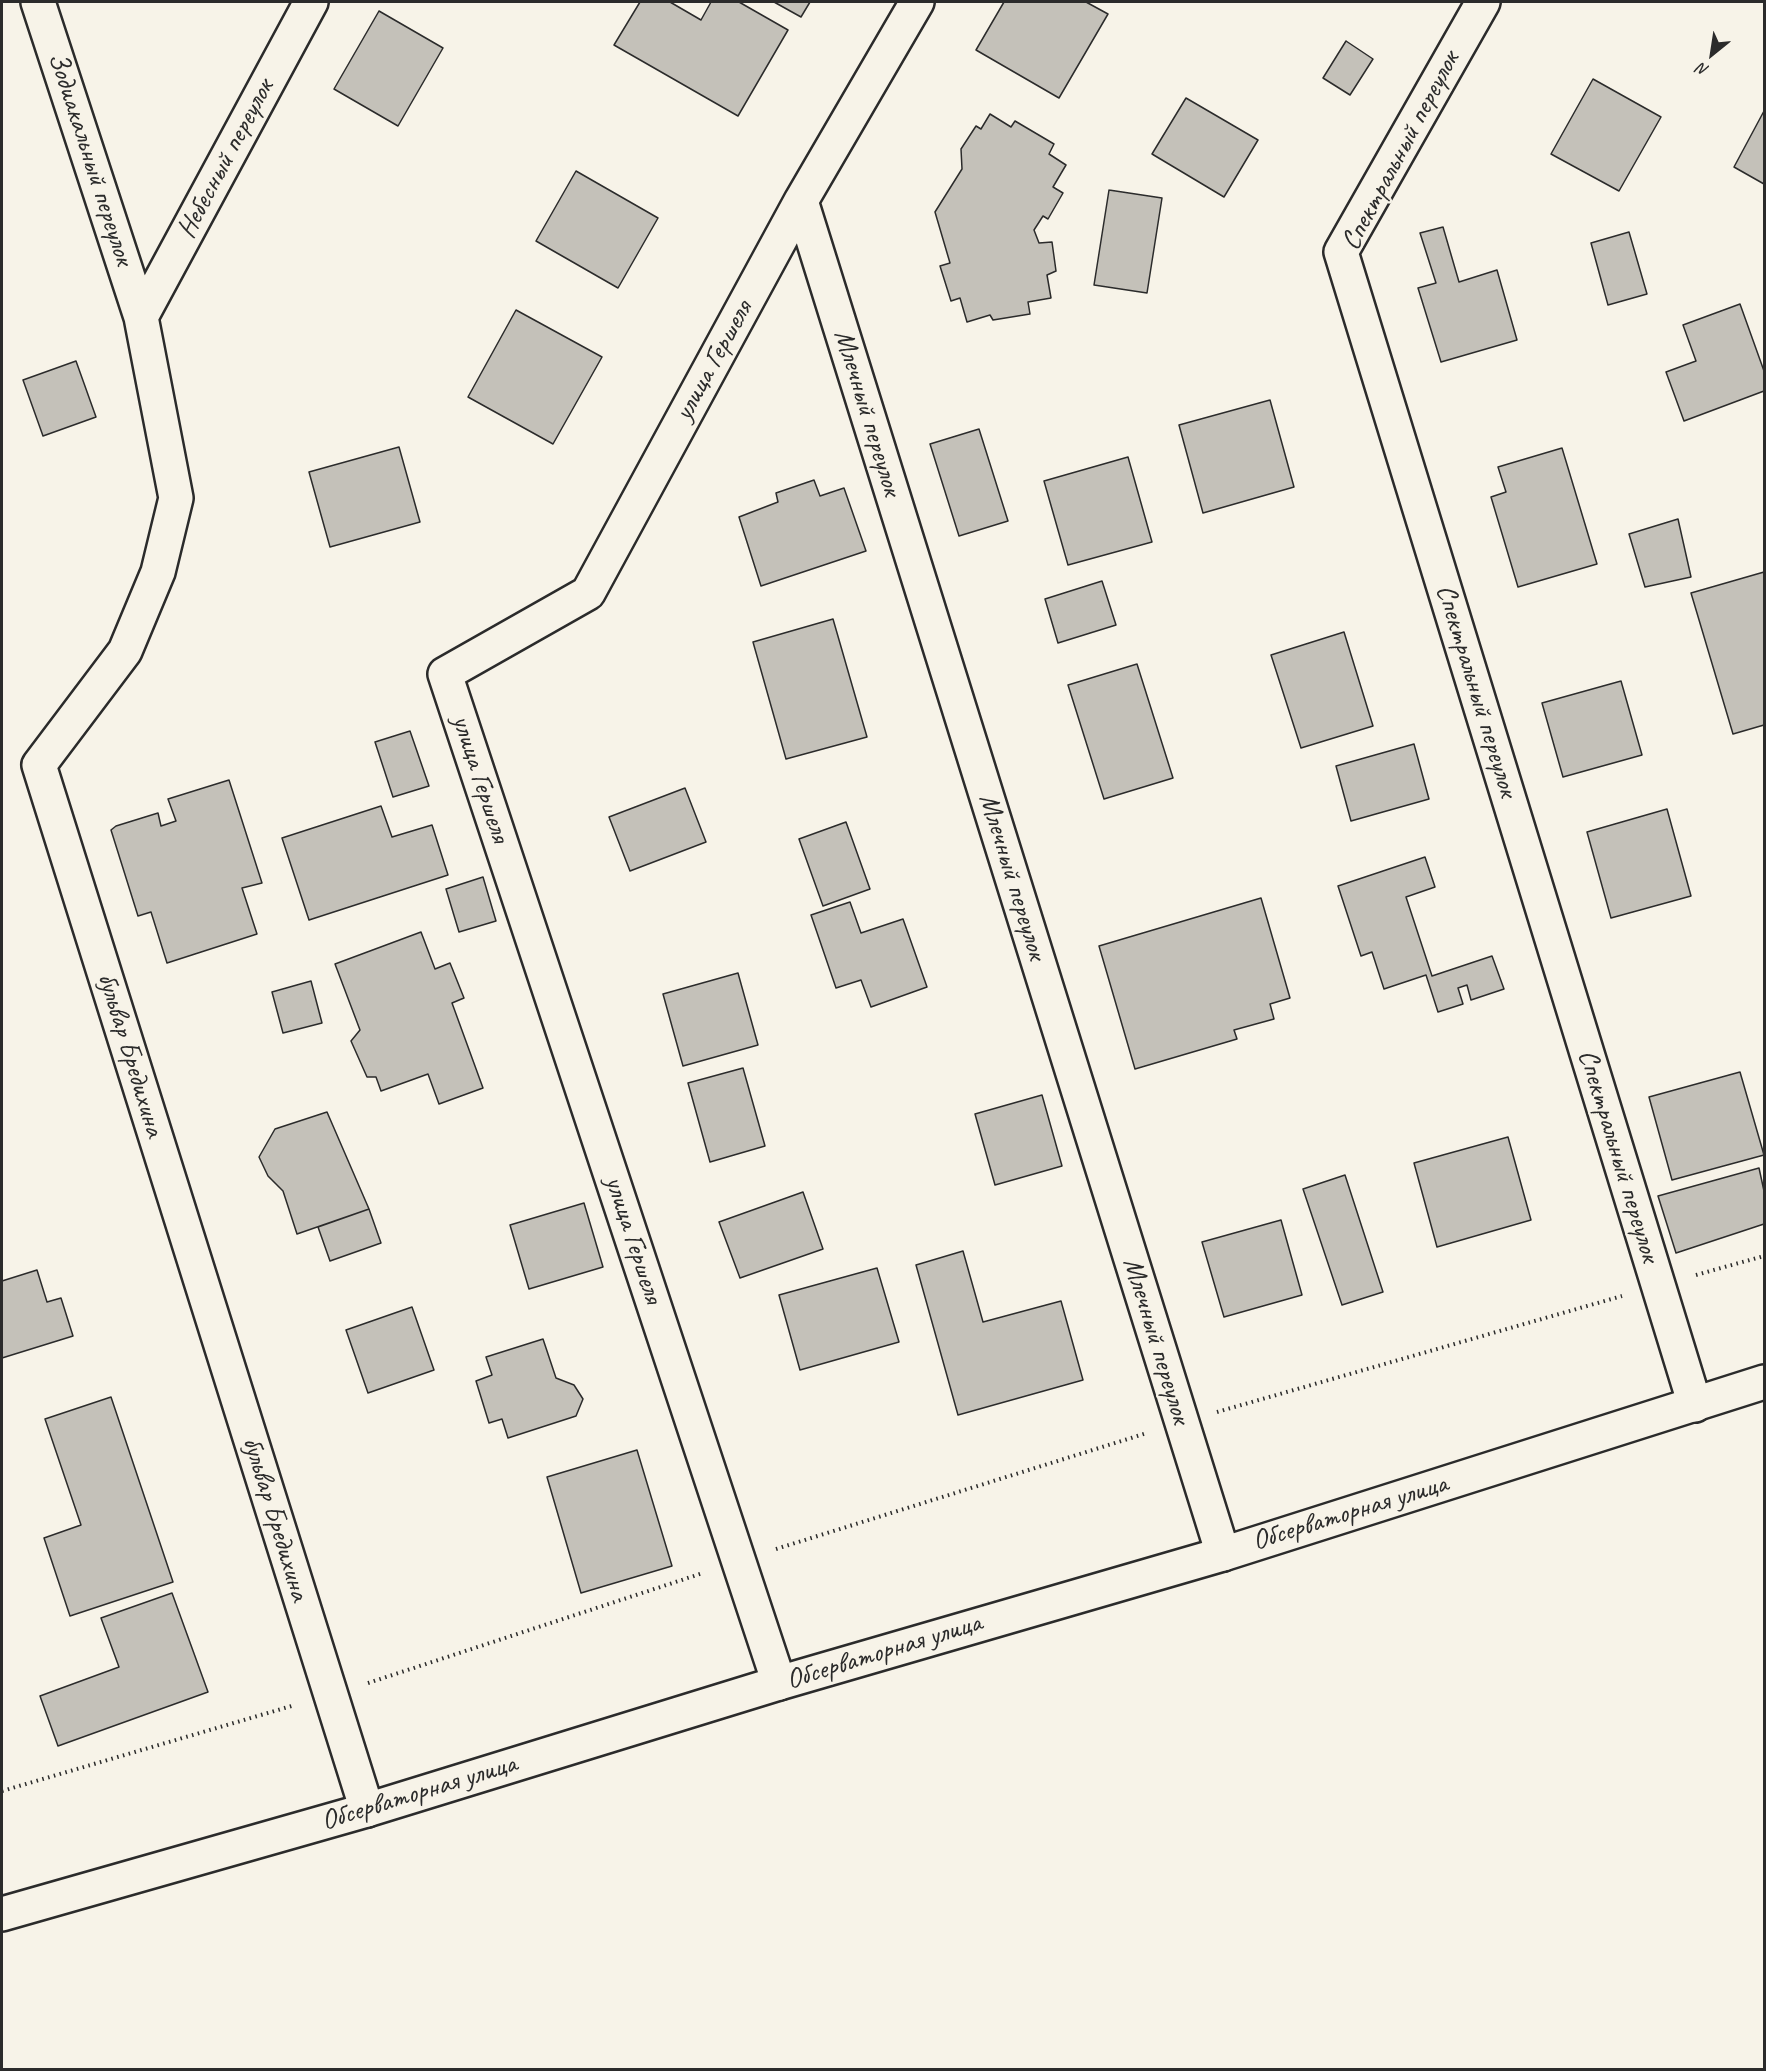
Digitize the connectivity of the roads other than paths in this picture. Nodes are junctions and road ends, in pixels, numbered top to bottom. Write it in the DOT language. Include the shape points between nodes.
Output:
graph roads {
  1 [pos="38,2"];
  2 [pos="311,2"];
  3 [pos="917,2"];
  4 [pos="1482,2"];
  5 [pos="801,201"];
  6 [pos="141,317"];
  7 [pos="1764,1382"];
  8 [pos="1695,1405"];
  9 [pos="1223,1554"];
  10 [pos="779,1683"];
  11 [pos="367,1810"];
  12 [pos="2,1914"];
  1 -- 6 [label="street, Зодиакальный переулок"];
  2 -- 6 [label="street, Небесный переулок"];
  3 -- 5 [label="street, улица Гершеля"];
  4 -- 8 [label="street, Спектральный переулок" via="1341,252"];
  5 -- 9 [label="street, Млечный переулок"];
  5 -- 10 [label="street, улица Гершеля" via="588,593 445,674"];
  6 -- 11 [label="street, бульвар Бредихина" via="176,498 158,572 125,651 39,765"];
  7 -- 8 [label="street, Обсерваторная улица"];
  8 -- 9 [label="street, Обсерваторная улица"];
  9 -- 10 [label="street, Обсерваторная улица"];
  10 -- 11 [label="street, Обсерваторная улица"];
  11 -- 12 [label="street, Обсерваторная улица"];
}
